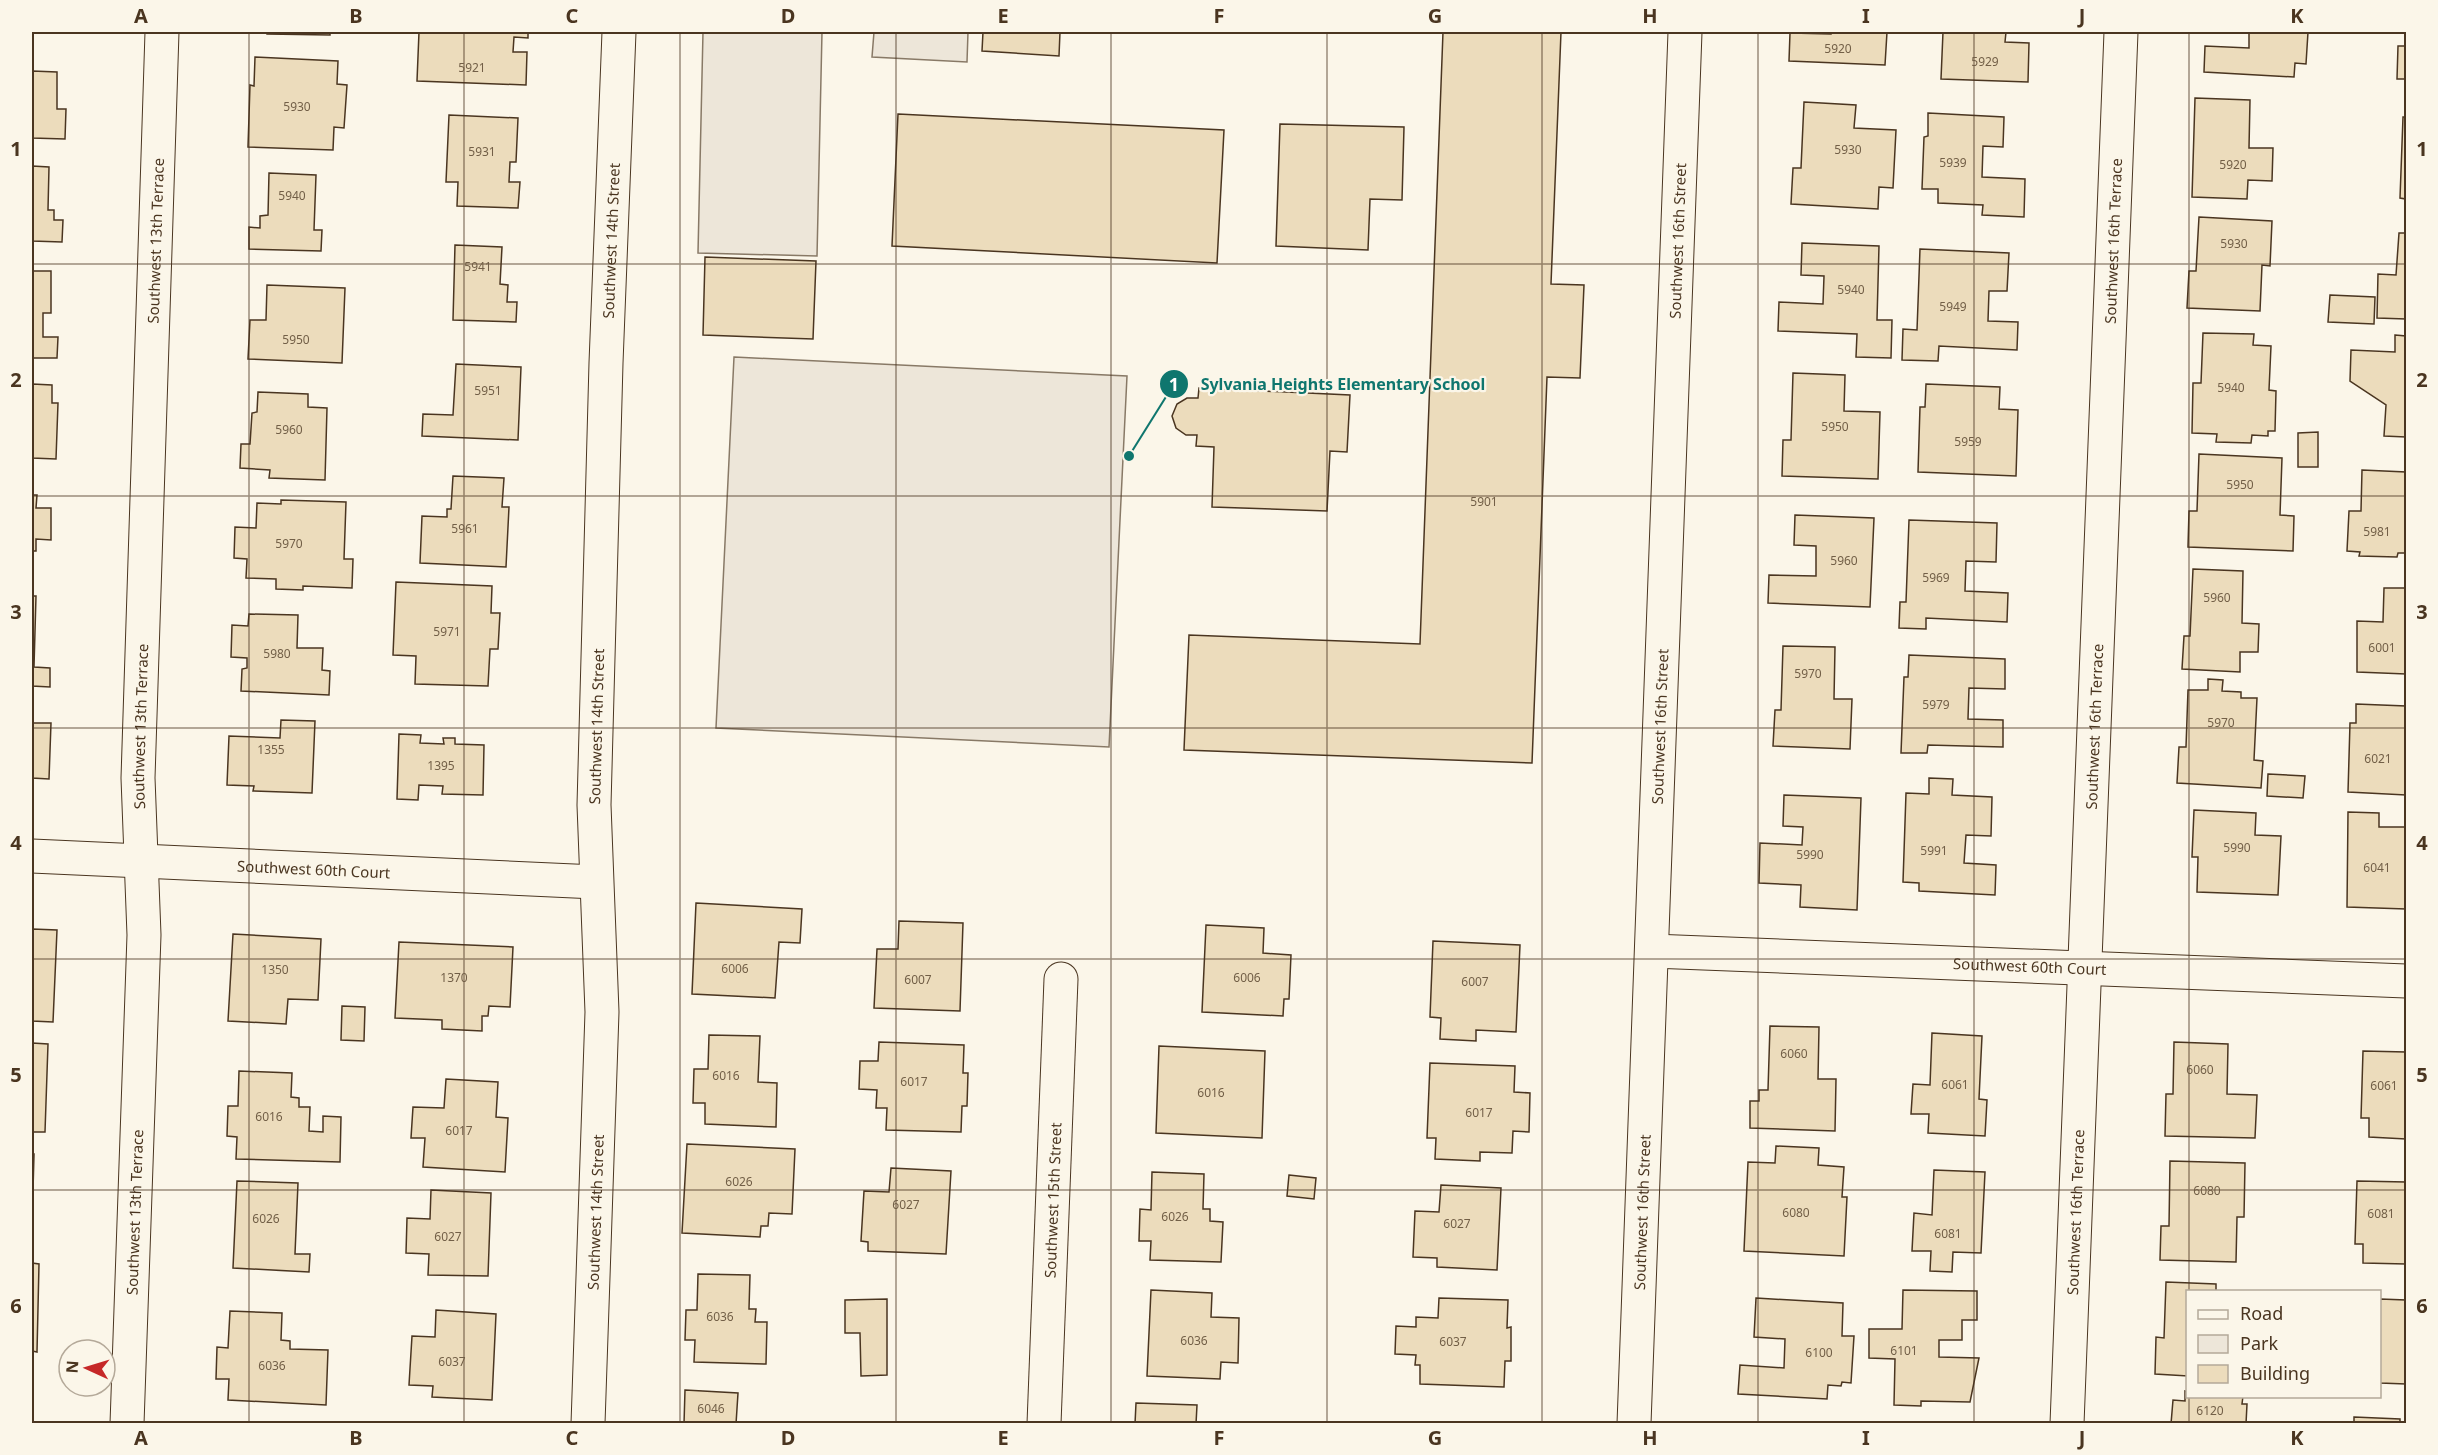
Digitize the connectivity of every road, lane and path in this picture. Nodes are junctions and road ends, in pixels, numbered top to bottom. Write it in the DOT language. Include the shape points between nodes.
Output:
graph roads {
  1 [pos="162,32"];
  2 [pos="620,32"];
  3 [pos="1685,32"];
  4 [pos="2121,32"];
  5 [pos="32,856"];
  6 [pos="141,861"];
  7 [pos="596,882"];
  8 [pos="1652,951"];
  9 [pos="2084,967"];
  10 [pos="1061,979"];
  11 [pos="2406,981"];
  12 [pos="127,1424"];
  13 [pos="588,1424"];
  14 [pos="1044,1424"];
  15 [pos="1634,1424"];
  16 [pos="2067,1424"];
  1 -- 6 [label="street, Southwest 13th Terrace" via="138,778"];
  2 -- 7 [label="street, Southwest 14th Street" via="606,375 594,805"];
  3 -- 8 [label="street, Southwest 16th Street"];
  4 -- 9 [label="street, Southwest 16th Terrace"];
  5 -- 6 [label="street, Southwest 60th Court"];
  6 -- 7 [label="street, Southwest 60th Court"];
  6 -- 12 [label="street, Southwest 13th Terrace" via="144,935"];
  7 -- 13 [label="street, Southwest 14th Street" via="602,1022"];
  8 -- 9 [label="street, Southwest 60th Court"];
  8 -- 15 [label="street, Southwest 16th Street"];
  9 -- 11 [label="street, Southwest 60th Court"];
  9 -- 16 [label="street, Southwest 16th Terrace"];
  10 -- 14 [label="street, Southwest 15th Street"];
}
